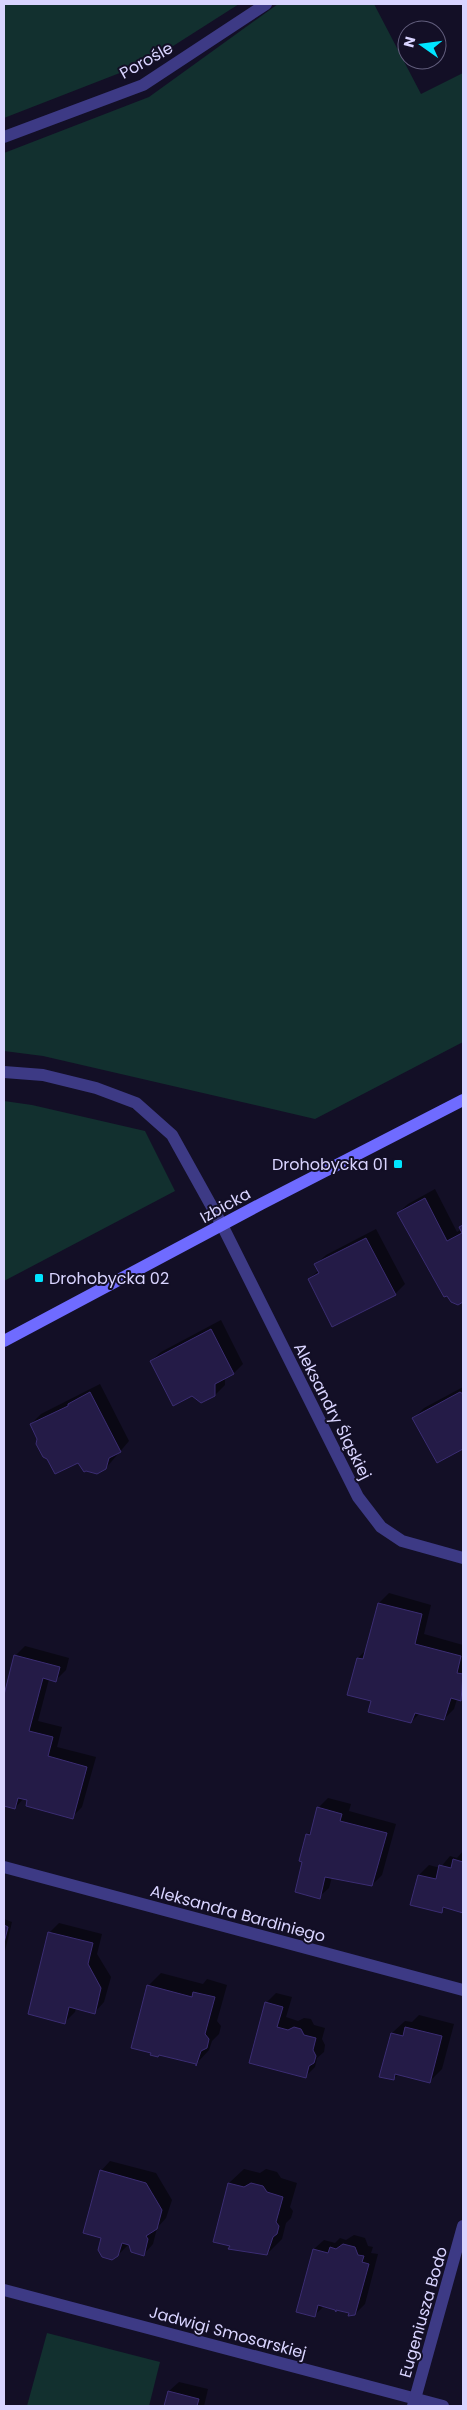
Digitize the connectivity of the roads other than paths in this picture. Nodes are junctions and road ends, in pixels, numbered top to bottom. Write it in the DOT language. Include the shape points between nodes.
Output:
graph roads {
  1 [pos="266,4"];
  2 [pos="4,137"];
  3 [pos="4,1072"];
  4 [pos="463,1100"];
  5 [pos="222,1225"];
  6 [pos="4,1341"];
  7 [pos="463,1558"];
  8 [pos="4,1867"];
  9 [pos="463,1990"];
  10 [pos="463,2226"];
  11 [pos="4,2290"];
  12 [pos="414,2402"];
  13 [pos="443,2406"];
  1 -- 2 [label="street, Porośle" via="143,85"];
  3 -- 5 [label="street, Aleksandry Śląskiej" via="43,1075 96,1088 136,1103 172,1135"];
  4 -- 5 [label="street, Izbicka"];
  5 -- 6 [label="street, Izbicka"];
  5 -- 7 [label="street, Aleksandry Śląskiej" via="358,1497 381,1527 402,1541"];
  8 -- 9 [label="street, Aleksandra Bardiniego"];
  10 -- 12 [label="street, Eugeniusza Bodo"];
  11 -- 12 [label="street, Jadwigi Smosarskiej"];
  12 -- 13 [label="street, Jadwigi Smosarskiej"];
}
